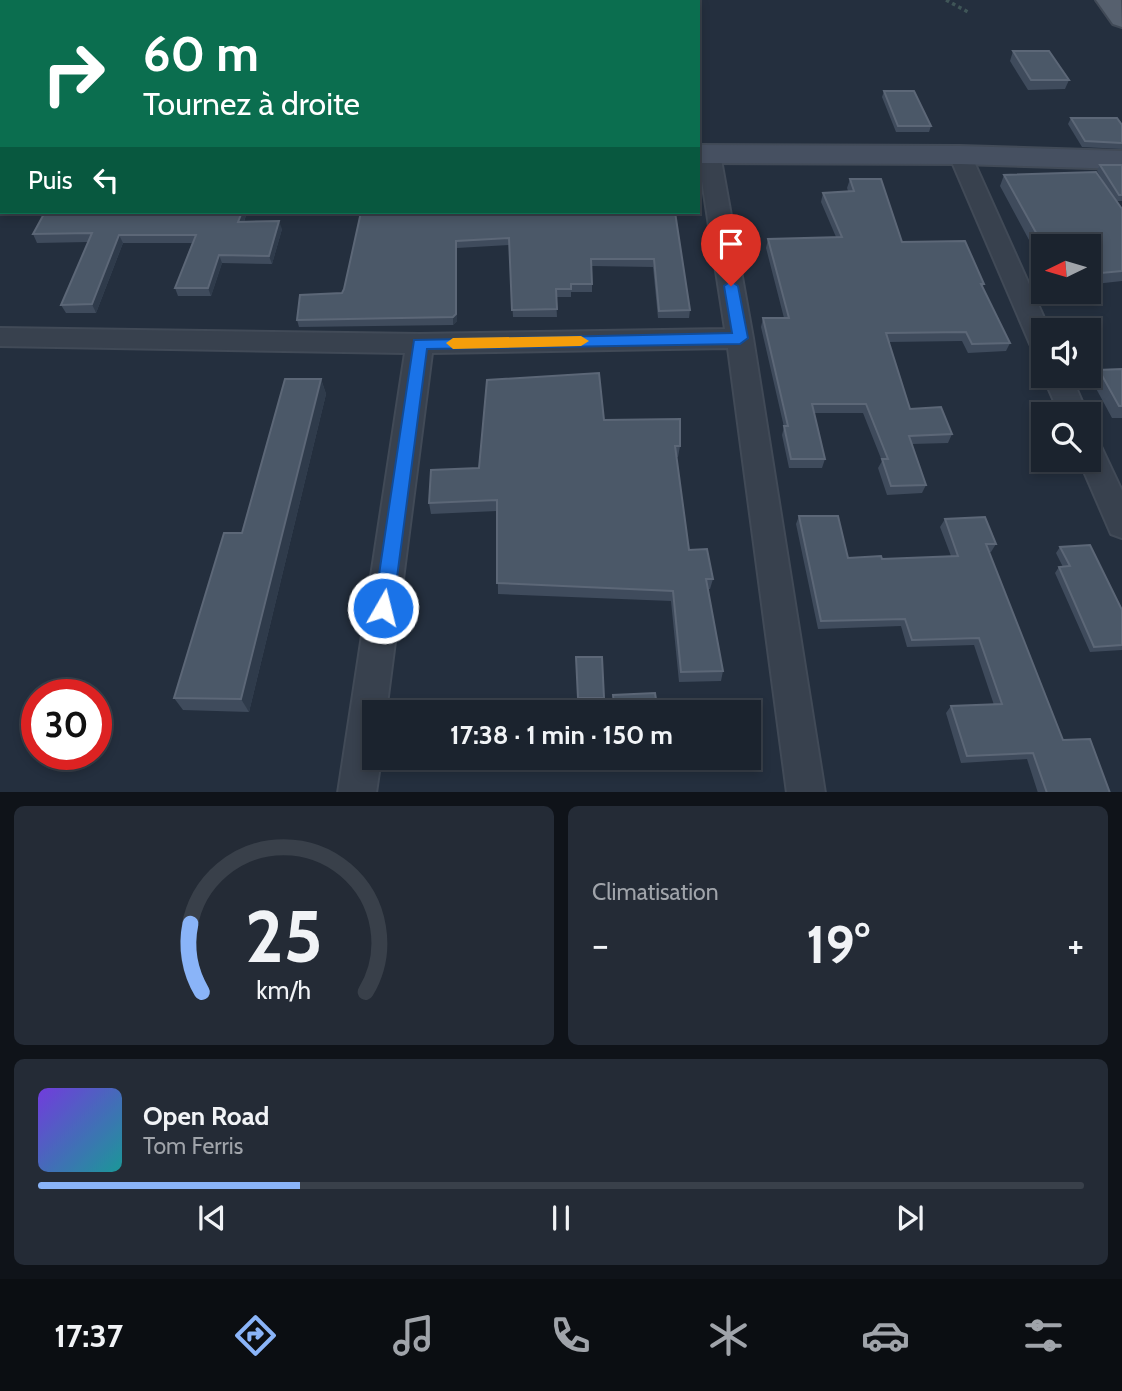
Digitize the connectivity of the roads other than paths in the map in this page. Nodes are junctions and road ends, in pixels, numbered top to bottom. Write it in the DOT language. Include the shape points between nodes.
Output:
graph roads {
  1 [pos="1108,0"];
  2 [pos="1122,19"];
  3 [pos="704,154"];
  4 [pos="960,155"];
  5 [pos="1122,160"];
  6 [pos="1032,318"];
  7 [pos="0,337"];
  8 [pos="740,338"];
  9 [pos="420,344"];
  10 [pos="1099,472"];
  11 [pos="1122,525"];
  12 [pos="357,792"];
  13 [pos="806,792"];
  1 -- 2 [label="main road"];
  3 -- 4 [label="main road"];
  3 -- 8 [label="street"];
  4 -- 5 [label="main road"];
  4 -- 6 [label="street"];
  7 -- 9 [label="street"];
  8 -- 9 [label="street"];
  8 -- 13 [label="street"];
  9 -- 12 [label="street"];
  10 -- 11 [label="street"];
}
